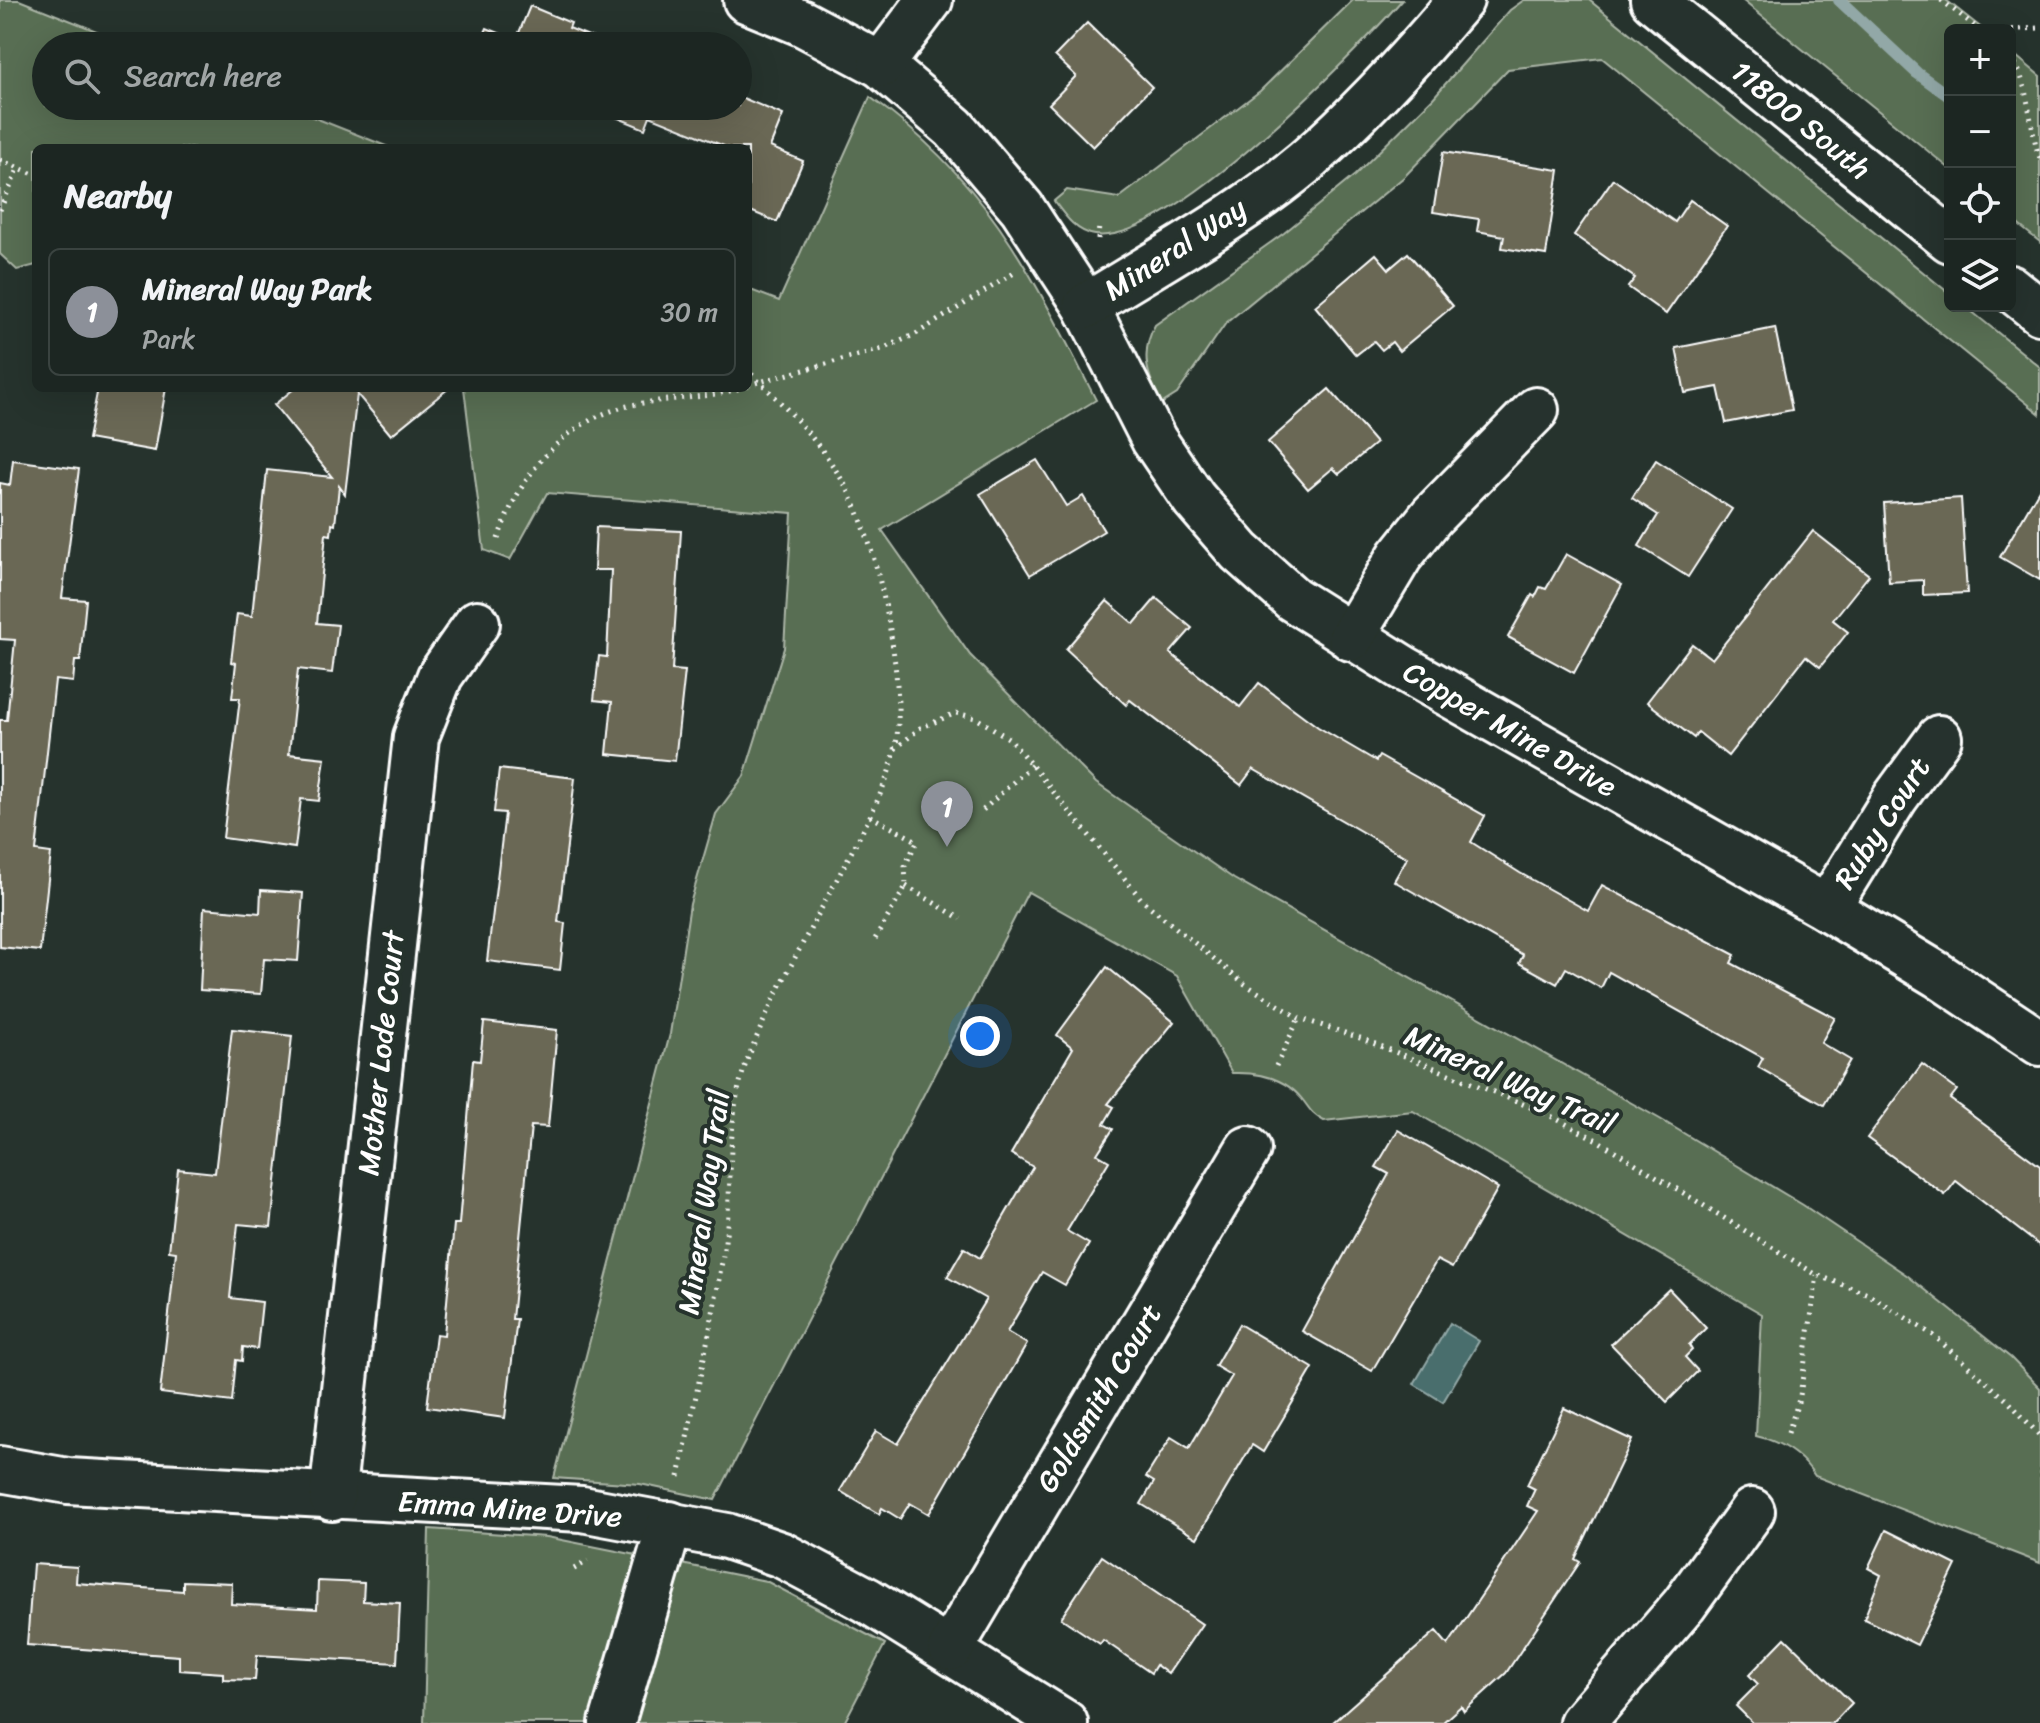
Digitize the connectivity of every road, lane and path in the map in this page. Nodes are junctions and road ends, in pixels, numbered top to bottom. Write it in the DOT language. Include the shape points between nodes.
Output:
graph roads {
  1 [pos="746,0"];
  2 [pos="930,0"];
  3 [pos="1461,0"];
  4 [pos="1653,0"];
  5 [pos="1941,0"];
  6 [pos="1972,24"];
  7 [pos="2040,28"];
  8 [pos="2016,29"];
  9 [pos="2016,62"];
  10 [pos="881,65"];
  11 [pos="2040,159"];
  12 [pos="0,160"];
  13 [pos="18,169"];
  14 [pos="32,174"];
  15 [pos="0,210"];
  16 [pos="1099,225"];
  17 [pos="1944,235"];
  18 [pos="1098,239"];
  19 [pos="1016,272"];
  20 [pos="2016,293"];
  21 [pos="1086,306"];
  22 [pos="2040,312"];
  23 [pos="752,375"];
  24 [pos="759,381"];
  25 [pos="752,384"];
  26 [pos="715,392"];
  27 [pos="1536,410"];
  28 [pos="498,539"];
  29 [pos="477,623"];
  30 [pos="1351,638"];
  31 [pos="1939,738"];
  32 [pos="895,749"];
  33 [pos="1032,765"];
  34 [pos="983,810"];
  35 [pos="870,816"];
  36 [pos="906,886"];
  37 [pos="1827,908"];
  38 [pos="961,919"];
  39 [pos="875,939"];
  40 [pos="1299,1018"];
  41 [pos="2040,1043"];
  42 [pos="1276,1066"];
  43 [pos="1248,1149"];
  44 [pos="1817,1275"];
  45 [pos="1788,1433"];
  46 [pos="2040,1436"];
  47 [pos="0,1469"];
  48 [pos="679,1477"];
  49 [pos="332,1498"];
  50 [pos="1752,1511"];
  51 [pos="670,1524"];
  52 [pos="588,1561"];
  53 [pos="574,1569"];
  54 [pos="951,1648"];
  55 [pos="612,1723"];
  56 [pos="1065,1723"];
  57 [pos="1582,1723"];
  1 -- 10 [label="street, Mineral Way"];
  2 -- 10 [label="street"];
  3 -- 21 [label="street, Mineral Way" via="1366,107 1302,164 1232,215"];
  4 -- 17 [label="street, 11800 South"];
  5 -- 6 [label="path"];
  7 -- 8 [label="path"];
  9 -- 11 [label="path"];
  10 -- 21 [label="street, Mineral Way" via="954,128 989,167"];
  12 -- 13 [label="path"];
  13 -- 14 [label="path"];
  13 -- 15 [label="path"];
  16 -- 18 [label="path"];
  19 -- 24 [label="path" via="882,349"];
  20 -- 22 [label="street"];
  21 -- 30 [label="street, Copper Mine Drive" via="1154,440 1194,499 1240,552 1293,599"];
  23 -- 24 [label="path, Mineral Way Trail"];
  24 -- 25 [label="path"];
  24 -- 32 [label="path, Mineral Way Trail" via="823,453 846,487 862,525 892,633"];
  26 -- 28 [label="path" via="619,407 576,427 531,472"];
  27 -- 30 [label="street" via="1432,516 1400,556"];
  29 -- 49 [label="street, Mother Lode Court" via="440,676 416,737"];
  30 -- 37 [label="street, Copper Mine Drive"];
  31 -- 37 [label="street, Ruby Court"];
  32 -- 33 [label="path, Mineral Way Trail" via="920,728 956,713 1002,733"];
  32 -- 35 [label="path, Mineral Way Trail"];
  33 -- 34 [label="path"];
  33 -- 40 [label="path, Mineral Way Trail" via="1143,901 1234,976"];
  35 -- 36 [label="path" via="917,841 905,866"];
  35 -- 48 [label="path, Mineral Way Trail" via="744,1069 730,1141 719,1285"];
  36 -- 38 [label="path"];
  36 -- 39 [label="path"];
  37 -- 41 [label="street, Copper Mine Drive"];
  40 -- 42 [label="path"];
  40 -- 44 [label="path, Mineral Way Trail" via="1545,1113"];
  43 -- 54 [label="street, Goldsmith Court"];
  44 -- 45 [label="path" via="1800,1396"];
  44 -- 46 [label="path, Mineral Way Trail" via="1868,1294 1933,1335"];
  47 -- 49 [label="street, Emma Mine Drive" via="68,1481"];
  49 -- 51 [label="street, Emma Mine Drive" via="582,1509"];
  50 -- 57 [label="street" via="1675,1616"];
  51 -- 54 [label="street, Emma Mine Drive" via="782,1555"];
  51 -- 55 [label="street"];
  52 -- 53 [label="path"];
  54 -- 56 [label="street, Emma Mine Drive"];
}
